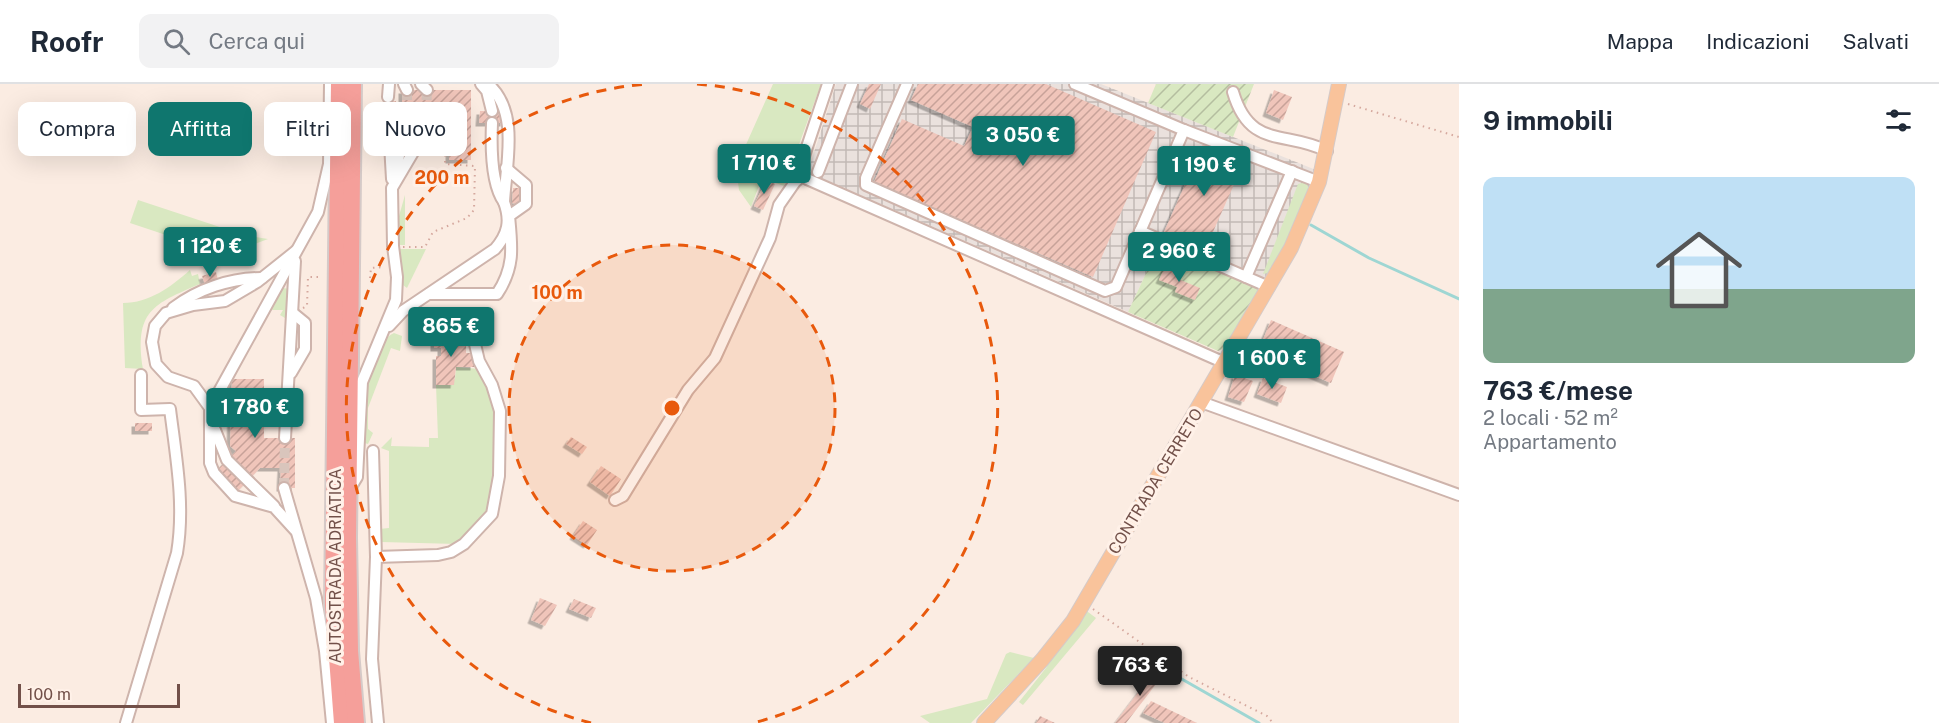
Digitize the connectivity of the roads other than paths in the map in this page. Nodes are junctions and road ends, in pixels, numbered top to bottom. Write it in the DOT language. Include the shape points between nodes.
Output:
graph roads {
  1 [pos="330,84"];
  2 [pos="339,84"];
  3 [pos="353,84"];
  4 [pos="388,84"];
  5 [pos="481,84"];
  6 [pos="488,84"];
  7 [pos="828,84"];
  8 [pos="907,84"];
  9 [pos="1075,84"];
  10 [pos="1339,84"];
  11 [pos="850,85"];
  12 [pos="1233,92"];
  13 [pos="388,97"];
  14 [pos="492,111"];
  15 [pos="492,123"];
  16 [pos="1184,130"];
  17 [pos="1327,151"];
  18 [pos="390,156"];
  19 [pos="398,156"];
  20 [pos="411,156"];
  21 [pos="506,168"];
  22 [pos="1292,171"];
  23 [pos="818,172"];
  24 [pos="804,176"];
  25 [pos="1319,182"];
  26 [pos="392,188"];
  27 [pos="504,202"];
  28 [pos="509,216"];
  29 [pos="1140,231"];
  30 [pos="296,251"];
  31 [pos="1246,277"];
  32 [pos="262,278"];
  33 [pos="1269,287"];
  34 [pos="429,294"];
  35 [pos="171,310"];
  36 [pos="386,328"];
  37 [pos="474,340"];
  38 [pos="1225,363"];
  39 [pos="141,375"];
  40 [pos="1201,402"];
  41 [pos="211,411"];
  42 [pos="285,438"];
  43 [pos="373,451"];
  44 [pos="284,488"];
  45 [pos="349,490"];
  46 [pos="1459,495"];
  47 [pos="615,500"];
  48 [pos="274,507"];
  49 [pos="295,530"];
  50 [pos="376,556"];
  51 [pos="126,723"];
  52 [pos="332,723"];
  53 [pos="342,723"];
  54 [pos="356,723"];
  55 [pos="378,723"];
  56 [pos="984,723"];
  1 -- 30 [label="street" via="326,185 316,215"];
  2 -- 53 [label="highway, AUTOSTRADA ADRIATICA" via="333,605"];
  3 -- 45 [label="highway, AUTOSTRADA ADRIATICA"];
  4 -- 13 [label="street"];
  5 -- 14 [label="street"];
  6 -- 21 [label="street" via="498,93 508,116"];
  7 -- 24 [label="street" via="802,162"];
  8 -- 29 [label="street" via="866,178 871,189 1105,291 1116,287"];
  9 -- 16 [label="street"];
  10 -- 17 [label="main road, CONTRADA CERRETO"];
  11 -- 23 [label="street"];
  12 -- 17 [label="street" via="1249,123 1264,135 1308,142"];
  15 -- 27 [label="street" via="497,192"];
  16 -- 22 [label="street"];
  16 -- 29 [label="street"];
  17 -- 25 [label="main road, CONTRADA CERRETO"];
  18 -- 26 [label="street"];
  19 -- 26 [label="street"];
  20 -- 26 [label="street"];
  21 -- 27 [label="street"];
  21 -- 28 [label="street" via="526,185 526,204"];
  22 -- 25 [label="street"];
  22 -- 31 [label="street"];
  24 -- 38 [label="street"];
  24 -- 47 [label="street" via="790,187 779,205 770,238 715,358 688,390 623,496"];
  25 -- 33 [label="main road, CONTRADA CERRETO" via="1307,216"];
  26 -- 36 [label="street" via="397,277 396,300"];
  27 -- 28 [label="street"];
  28 -- 34 [label="street" via="504,238 495,249"];
  28 -- 34 [label="street" via="511,261 508,278 497,294"];
  29 -- 31 [label="street"];
  30 -- 32 [label="street"];
  30 -- 41 [label="street"];
  30 -- 42 [label="street"];
  31 -- 33 [label="street"];
  32 -- 35 [label="street" via="225,301"];
  32 -- 35 [label="street" via="242,278 214,287 189,296"];
  33 -- 38 [label="main road, CONTRADA CERRETO"];
  34 -- 36 [label="street"];
  35 -- 41 [label="street" via="155,326 153,357 168,377 194,386"];
  36 -- 45 [label="street" via="362,382 357,477"];
  37 -- 50 [label="street" via="500,411 499,476 492,514 452,552"];
  38 -- 40 [label="main road, CONTRADA CERRETO"];
  39 -- 51 [label="street" via="141,410 170,409 181,529"];
  40 -- 46 [label="street"];
  40 -- 56 [label="main road, CONTRADA CERRETO" via="1084,602 1042,660"];
  41 -- 48 [label="street" via="227,460"];
  41 -- 48 [label="street" via="210,463 214,473 235,496"];
  43 -- 50 [label="street"];
  44 -- 49 [label="street"];
  45 -- 54 [label="highway, AUTOSTRADA ADRIATICA" via="350,651"];
  48 -- 49 [label="street"];
  49 -- 52 [label="street" via="321,624"];
  50 -- 55 [label="street" via="372,658"];
}
